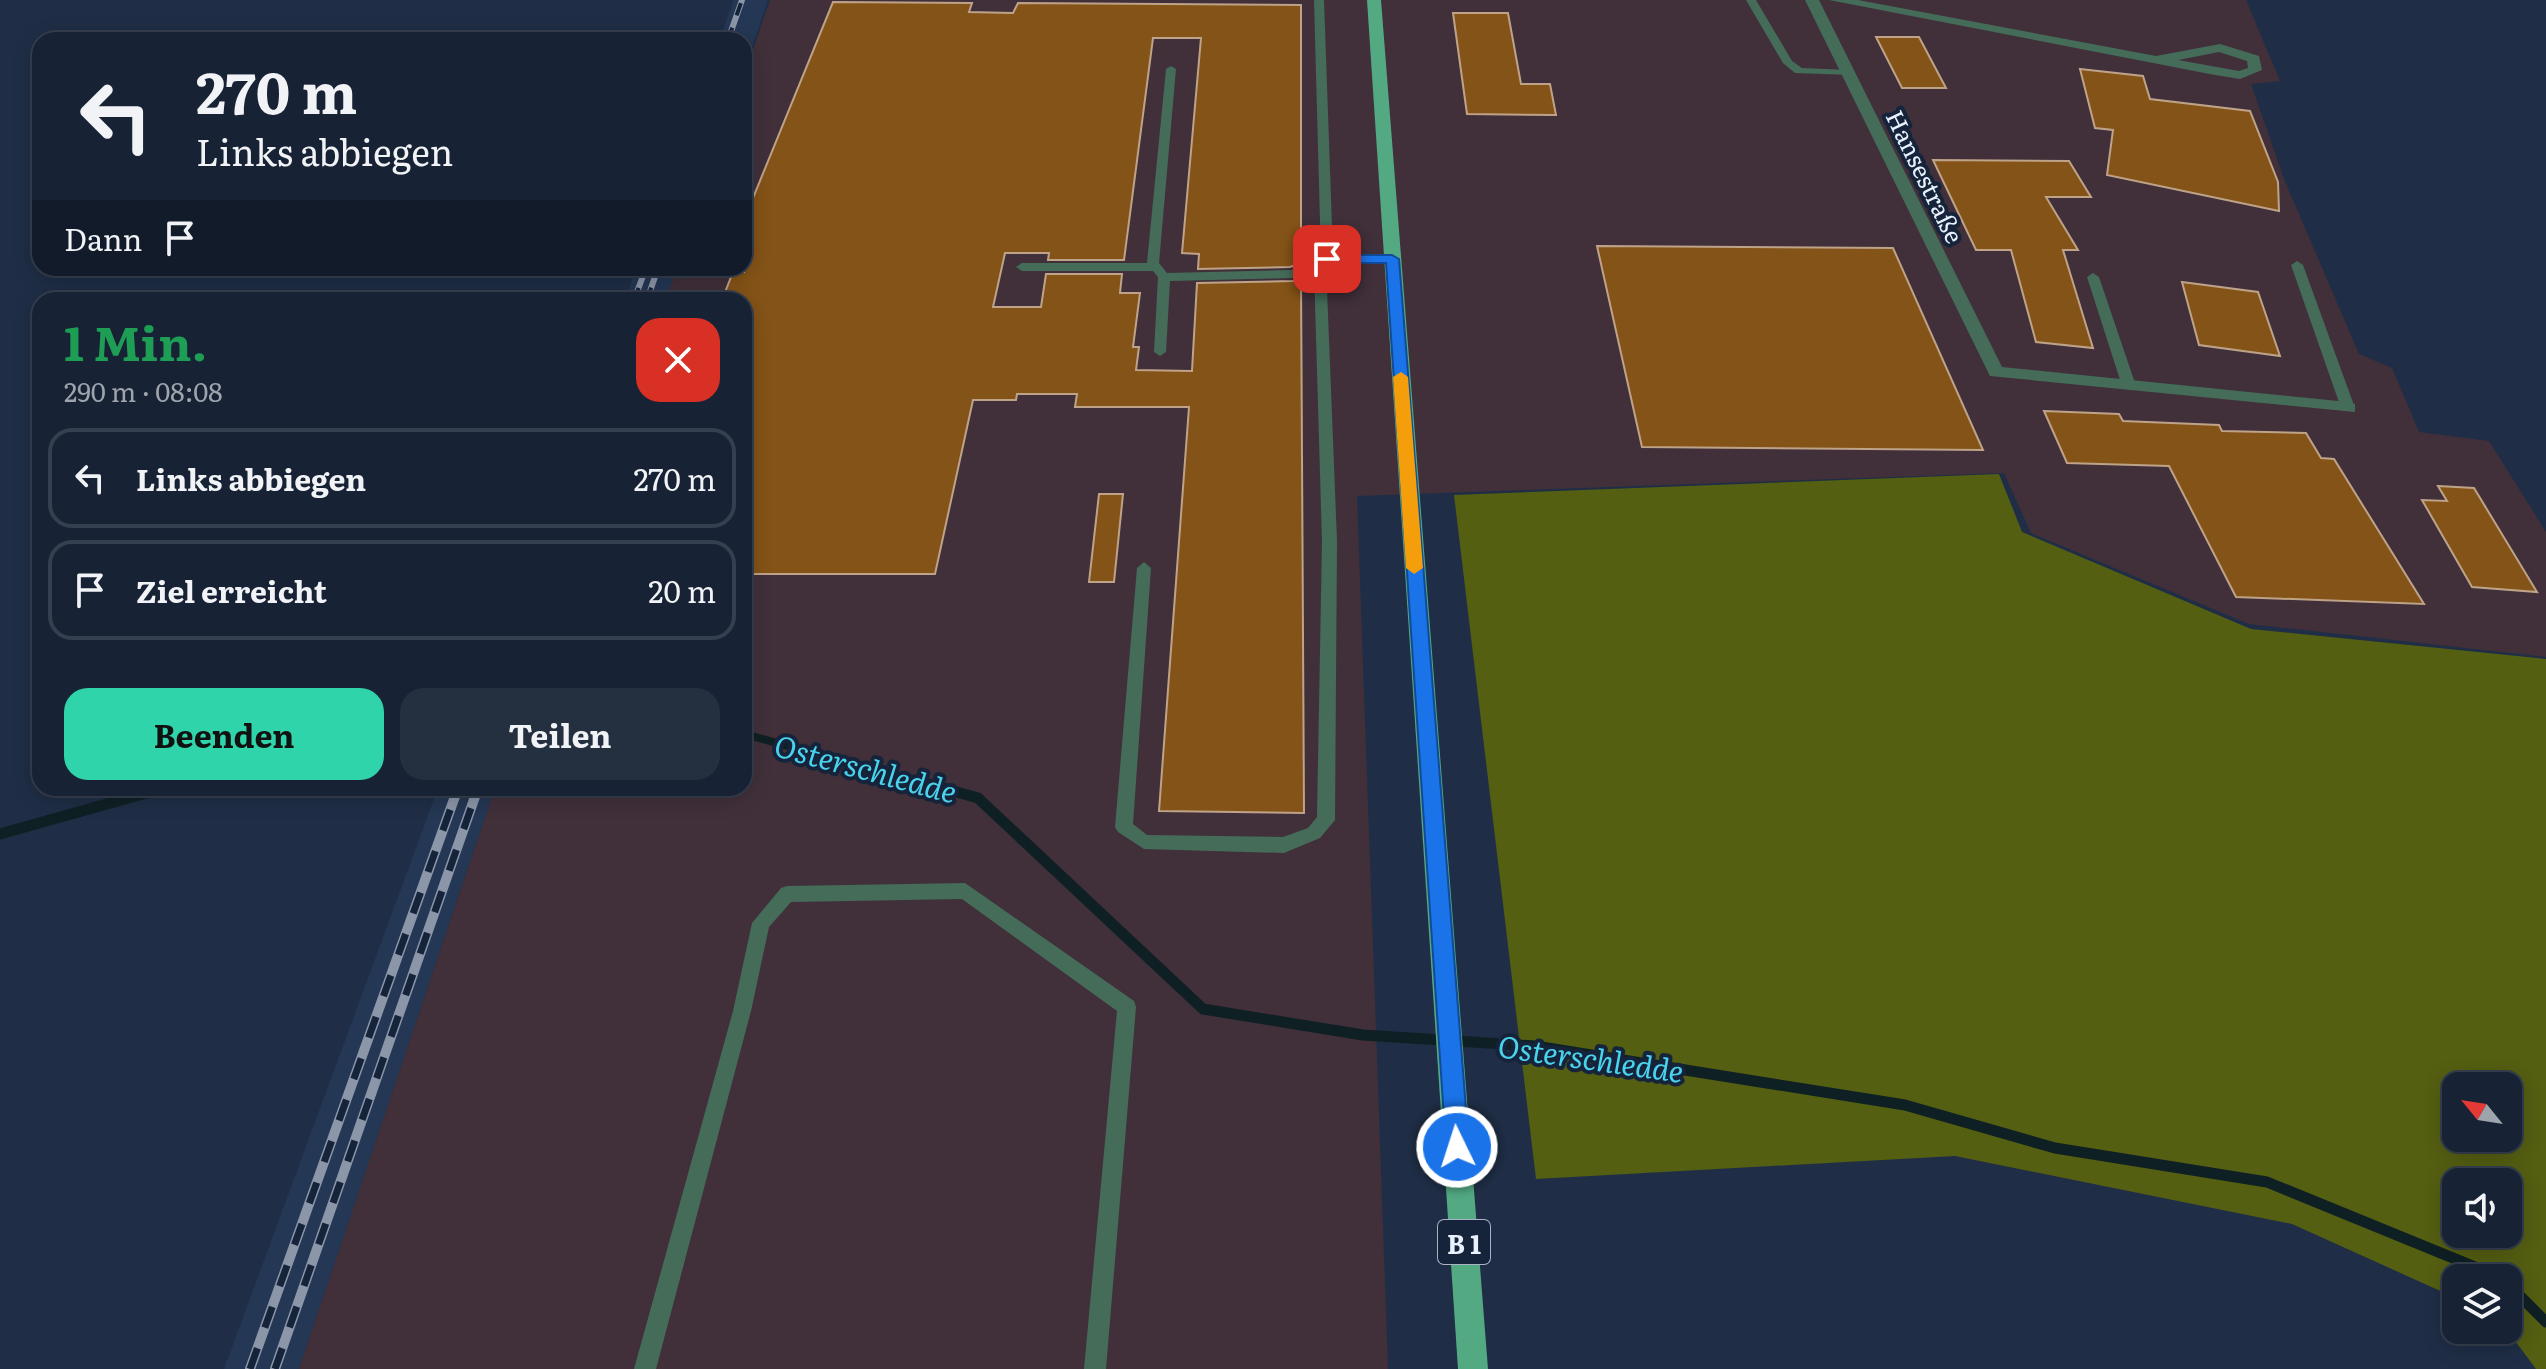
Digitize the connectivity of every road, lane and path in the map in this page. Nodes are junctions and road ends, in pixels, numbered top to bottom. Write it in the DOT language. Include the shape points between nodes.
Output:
graph roads {
  1 [pos="1319,0"];
  2 [pos="1374,0"];
  3 [pos="1751,0"];
  4 [pos="1812,0"];
  5 [pos="1836,0"];
  6 [pos="2159,59"];
  7 [pos="1171,69"];
  8 [pos="1848,73"];
  9 [pos="1392,259"];
  10 [pos="1324,261"];
  11 [pos="2297,265"];
  12 [pos="1022,267"];
  13 [pos="1160,272"];
  14 [pos="2093,277"];
  15 [pos="1160,352"];
  16 [pos="2129,386"];
  17 [pos="2348,408"];
  18 [pos="1144,568"];
  19 [pos="645,1369"];
  20 [pos="1095,1369"];
  21 [pos="1473,1369"];
  1 -- 10 [label="lane"];
  2 -- 9 [label="main road, B 1"];
  3 -- 8 [label="lane" via="1788,63 1799,71"];
  4 -- 8 [label="street, Hansestraße"];
  5 -- 6 [label="street"];
  6 -- 6 [label="street" via="2240,75 2255,70 2254,59 2220,48"];
  7 -- 13 [label="lane" via="1153,263"];
  8 -- 16 [label="street, Hansestraße" via="1996,372"];
  9 -- 10 [label="lane"];
  9 -- 21 [label="main road, B 1"];
  10 -- 13 [label="lane" via="1293,274"];
  10 -- 18 [label="lane" via="1330,679 1326,820 1314,833 1284,845 1206,844 1144,842 1124,827"];
  11 -- 17 [label="lane"];
  12 -- 13 [label="lane"];
  13 -- 15 [label="lane"];
  14 -- 16 [label="lane"];
  16 -- 17 [label="street"];
  19 -- 20 [label="lane" via="761,923 787,894 965,891 1127,1007"];
}
